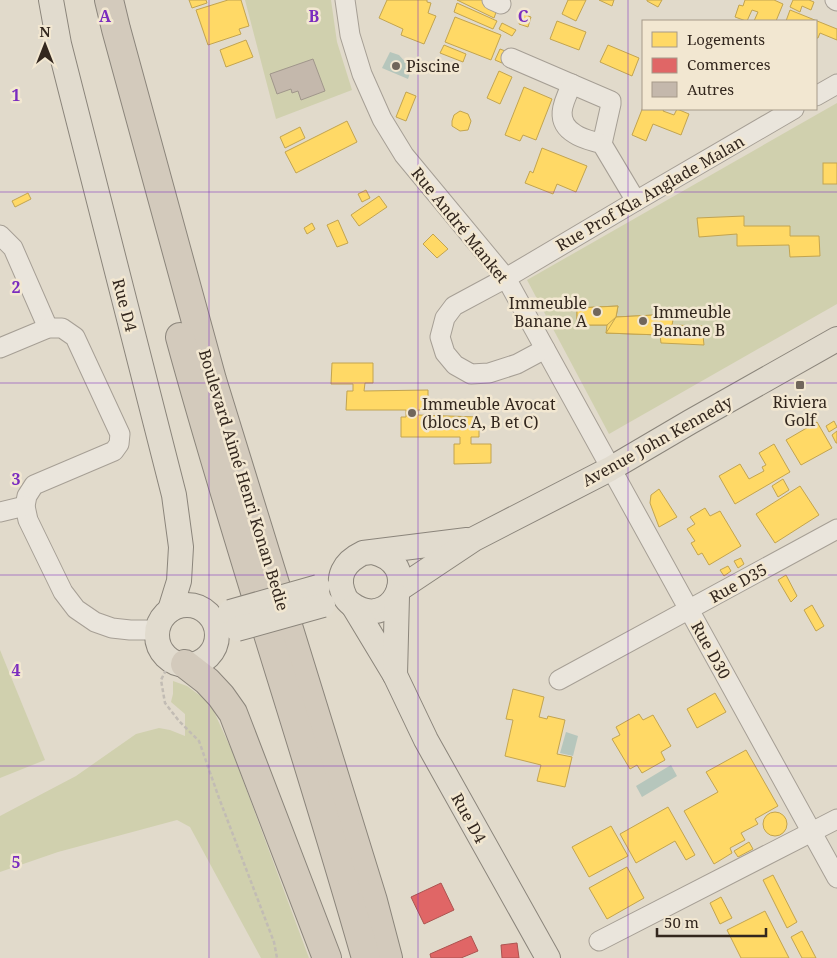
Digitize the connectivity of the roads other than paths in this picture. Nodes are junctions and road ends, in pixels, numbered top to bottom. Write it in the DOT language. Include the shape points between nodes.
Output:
graph roads {
  1 [pos="51,0"];
  2 [pos="91,0"];
  3 [pos="109,0"];
  4 [pos="345,0"];
  5 [pos="511,58"];
  6 [pos="572,84"];
  7 [pos="837,84"];
  8 [pos="817,95"];
  9 [pos="792,110"];
  10 [pos="602,144"];
  11 [pos="636,200"];
  12 [pos="0,235"];
  13 [pos="506,278"];
  14 [pos="48,328"];
  15 [pos="837,339"];
  16 [pos="0,348"];
  17 [pos="545,349"];
  18 [pos="610,469"];
  19 [pos="25,506"];
  20 [pos="0,512"];
  21 [pos="837,529"];
  22 [pos="474,539"];
  23 [pos="373,552"];
  24 [pos="342,572"];
  25 [pos="398,593"];
  26 [pos="321,596"];
  27 [pos="352,604"];
  28 [pos="170,610"];
  29 [pos="689,610"];
  30 [pos="225,618"];
  31 [pos="158,630"];
  32 [pos="177,662"];
  33 [pos="394,675"];
  34 [pos="559,680"];
  35 [pos="837,819"];
  36 [pos="812,832"];
  37 [pos="837,878"];
  38 [pos="599,941"];
  39 [pos="327,958"];
  40 [pos="366,958"];
  41 [pos="388,958"];
  42 [pos="548,958"];
  1 -- 28 [label="main road, Rue D4" via="58,44 174,495 181,547 179,582"];
  2 -- 40 [label="highway, Boulevard Aimé Henri Konan Bedie" via="194,387"];
  3 -- 41 [label="highway, Boulevard Aimé Henri Konan Bedie" via="212,380"];
  4 -- 13 [label="street, Rue André Manket" via="350,35 362,74 382,119 404,155"];
  5 -- 6 [label="street"];
  6 -- 10 [label="street" via="563,104 563,120 575,135"];
  6 -- 10 [label="street" via="611,101"];
  7 -- 8 [label="street"];
  9 -- 11 [label="street, Rue Prof Kla Anglade Malan"];
  10 -- 11 [label="street"];
  11 -- 13 [label="street, Rue Prof Kla Anglade Malan"];
  12 -- 14 [label="street" via="14,248"];
  13 -- 17 [label="street, Rue André Manket"];
  13 -- 17 [label="street" via="454,306 445,318 440,337 445,353 455,365 470,374 488,373 517,364"];
  14 -- 16 [label="street"];
  14 -- 19 [label="street" via="62,328 75,337 120,434 120,444 114,451 34,484"];
  15 -- 18 [label="main road, Avenue John Kennedy"];
  17 -- 18 [label="street, Rue André Manket"];
  18 -- 22 [label="main road, Avenue John Kennedy"];
  18 -- 29 [label="street, Rue D30"];
  19 -- 20 [label="street"];
  19 -- 31 [label="street" via="28,520 51,568 76,609 94,622 112,628"];
  21 -- 29 [label="street, Rue D35"];
  22 -- 23 [label="main road, Avenue John Kennedy"];
  22 -- 25 [label="main road, Avenue John Kennedy"];
  23 -- 24 [label="main road, Avenue John Kennedy" via="354,557"];
  23 -- 25 [label="main road" via="390,560 396,568 400,577"];
  24 -- 26 [label="main road, Avenue John Kennedy"];
  24 -- 27 [label="main road" via="342,592"];
  25 -- 27 [label="main road, Avenue John Kennedy" via="391,604 382,609 363,610"];
  25 -- 33 [label="main road, Rue D4"];
  26 -- 27 [label="main road, Avenue John Kennedy"];
  26 -- 30 [label="main road, Avenue John Kennedy, bridge"];
  27 -- 33 [label="main road, Rue D4"];
  28 -- 30 [label="main road" via="193,606"];
  28 -- 31 [label="main road, Rue D4"];
  29 -- 34 [label="street, Rue D35"];
  29 -- 36 [label="street, Rue D30"];
  30 -- 32 [label="main road, Avenue John Kennedy" via="208,657 193,664"];
  31 -- 32 [label="main road" via="164,653"];
  32 -- 39 [label="highway" via="207,681 233,713"];
  33 -- 42 [label="main road, Rue D4" via="426,740"];
  35 -- 36 [label="street"];
  36 -- 37 [label="street, Rue D30"];
  36 -- 38 [label="street"];
}
